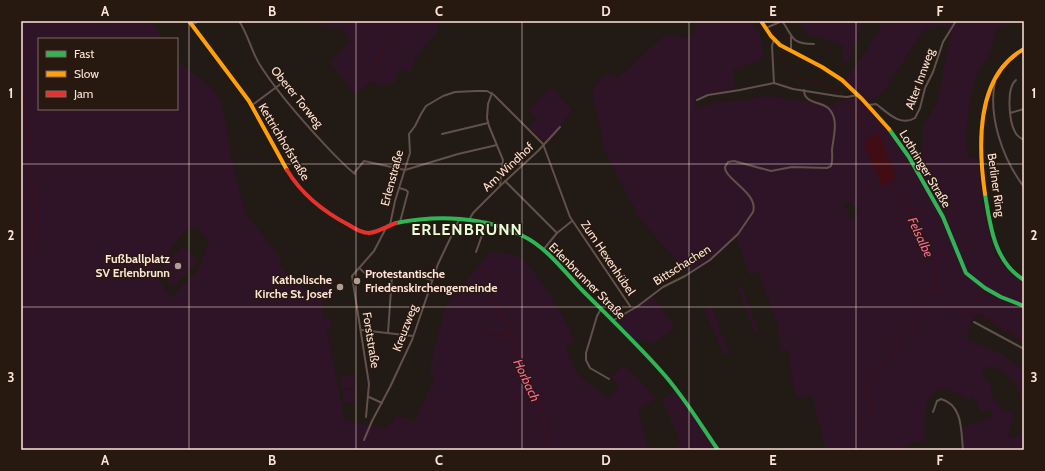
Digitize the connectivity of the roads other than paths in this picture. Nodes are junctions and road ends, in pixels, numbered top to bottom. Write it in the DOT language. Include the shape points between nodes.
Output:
graph roads {
  1 [pos="199,21"];
  2 [pos="238,21"];
  3 [pos="761,21"];
  4 [pos="782,21"];
  5 [pos="956,21"];
  6 [pos="191,23"];
  7 [pos="766,29"];
  8 [pos="791,37"];
  9 [pos="774,39"];
  10 [pos="814,44"];
  11 [pos="1024,49"];
  12 [pos="791,51"];
  13 [pos="994,77"];
  14 [pos="286,80"];
  15 [pos="1016,80"];
  16 [pos="774,83"];
  17 [pos="276,87"];
  18 [pos="804,90"];
  19 [pos="492,93"];
  20 [pos="858,95"];
  21 [pos="697,100"];
  22 [pos="986,102"];
  23 [pos="993,102"];
  24 [pos="868,105"];
  25 [pos="251,106"];
  26 [pos="1024,109"];
  27 [pos="1010,113"];
  28 [pos="488,123"];
  29 [pos="560,127"];
  30 [pos="442,134"];
  31 [pos="1024,140"];
  32 [pos="497,145"];
  33 [pos="544,146"];
  34 [pos="405,170"];
  35 [pos="505,181"];
  36 [pos="500,186"];
  37 [pos="1024,187"];
  38 [pos="399,188"];
  39 [pos="459,220"];
  40 [pos="469,221"];
  41 [pos="572,221"];
  42 [pos="400,223"];
  43 [pos="486,224"];
  44 [pos="388,226"];
  45 [pos="557,233"];
  46 [pos="543,250"];
  47 [pos="476,252"];
  48 [pos="359,268"];
  49 [pos="392,275"];
  50 [pos="432,280"];
  51 [pos="1024,280"];
  52 [pos="630,306"];
  53 [pos="1024,306"];
  54 [pos="601,309"];
  55 [pos="612,320"];
  56 [pos="974,322"];
  57 [pos="360,330"];
  58 [pos="388,333"];
  59 [pos="413,336"];
  60 [pos="1024,349"];
  61 [pos="609,379"];
  62 [pos="368,397"];
  63 [pos="382,403"];
  64 [pos="934,412"];
  65 [pos="366,417"];
  66 [pos="364,440"];
  67 [pos="718,450"];
  68 [pos="963,450"];
  1 -- 6 [label="street"];
  2 -- 17 [label="street, Oberer Torweg" via="258,61"];
  3 -- 7 [label="street, Lothringer Straße"];
  4 -- 7 [label="street"];
  4 -- 8 [label="street"];
  5 -- 24 [label="street, Alter Innweg" via="943,42 915,118 908,121 900,120 876,104"];
  6 -- 25 [label="street, Kettrichhofstraße"];
  7 -- 9 [label="street, Lothringer Straße"];
  8 -- 10 [label="street" via="797,42"];
  8 -- 12 [label="street"];
  9 -- 12 [label="street, Lothringer Straße"];
  9 -- 16 [label="street"];
  11 -- 13 [label="street, Berliner Ring" via="1007,61"];
  12 -- 20 [label="street, Lothringer Straße" via="833,73"];
  13 -- 22 [label="street, Berliner Ring"];
  13 -- 23 [label="street" via="996,81"];
  14 -- 17 [label="street"];
  15 -- 27 [label="street" via="1010,91"];
  16 -- 18 [label="street"];
  16 -- 21 [label="street" via="708,95"];
  17 -- 25 [label="street"];
  17 -- 34 [label="street, Oberer Torweg" via="329,150 354,174 364,161"];
  18 -- 20 [label="street" via="839,96"];
  18 -- 55 [label="street, Bittschachen" via="807,98 829,108 832,112 834,133 831,166 792,167 771,171 734,161 728,162 725,167 726,173 744,190 752,200 754,208 738,234 697,270 664,287 638,306"];
  19 -- 28 [label="street" via="487,107"];
  19 -- 33 [label="street"];
  19 -- 34 [label="street, Erlenstraße" via="451,93 426,106 409,134 410,153"];
  20 -- 24 [label="street, Lothringer Straße"];
  22 -- 23 [label="street"];
  22 -- 51 [label="street, Berliner Ring" via="981,149 988,210 1000,255 1011,271"];
  23 -- 37 [label="street" via="1000,138 1010,165"];
  24 -- 53 [label="street, Lothringer Straße" via="907,154 944,222 963,269 969,277 985,288"];
  25 -- 44 [label="street, Kettrichhofstraße" via="303,192 340,221 363,231 371,233"];
  26 -- 27 [label="street"];
  27 -- 31 [label="street" via="1015,132"];
  28 -- 30 [label="street"];
  28 -- 32 [label="street"];
  29 -- 33 [label="street, Am Windhof"];
  32 -- 34 [label="street"];
  32 -- 36 [label="street" via="503,160"];
  33 -- 35 [label="street, Am Windhof"];
  33 -- 41 [label="street, Zum Hexenhübel"];
  34 -- 38 [label="street, Erlenstraße"];
  35 -- 36 [label="street, Am Windhof"];
  35 -- 45 [label="street"];
  36 -- 40 [label="street, Am Windhof" via="473,213"];
  38 -- 42 [label="street" via="408,192"];
  38 -- 44 [label="street, Erlenstraße"];
  39 -- 40 [label="street, Erlenbrunner Straße"];
  39 -- 42 [label="street, Erlenbrunner Straße" via="420,219"];
  39 -- 50 [label="street, Kreuzweg"];
  40 -- 43 [label="street, Erlenbrunner Straße"];
  41 -- 45 [label="street"];
  41 -- 52 [label="street, Zum Hexenhübel"];
  42 -- 44 [label="street, Erlenbrunner Straße"];
  43 -- 46 [label="street, Erlenbrunner Straße" via="525,237"];
  43 -- 47 [label="street"];
  44 -- 48 [label="street, Forststraße" via="374,251"];
  45 -- 46 [label="street"];
  46 -- 54 [label="street, Erlenbrunner Straße"];
  48 -- 49 [label="street" via="367,275"];
  48 -- 57 [label="street, Forststraße" via="352,278"];
  49 -- 50 [label="street" via="414,275"];
  49 -- 58 [label="street"];
  50 -- 59 [label="street, Kreuzweg"];
  54 -- 55 [label="street, Erlenbrunner Straße"];
  54 -- 61 [label="street" via="586,360 590,368"];
  55 -- 67 [label="street, Erlenbrunner Straße" via="666,377"];
  56 -- 60 [label="street"];
  57 -- 58 [label="street"];
  57 -- 62 [label="street, Forststraße" via="368,379"];
  58 -- 59 [label="street"];
  59 -- 63 [label="street, Kreuzweg"];
  62 -- 63 [label="street"];
  62 -- 65 [label="street, Forststraße"];
  63 -- 66 [label="street, Kreuzweg"];
  64 -- 68 [label="street" via="937,400 941,399 949,402 958,413"];
}
